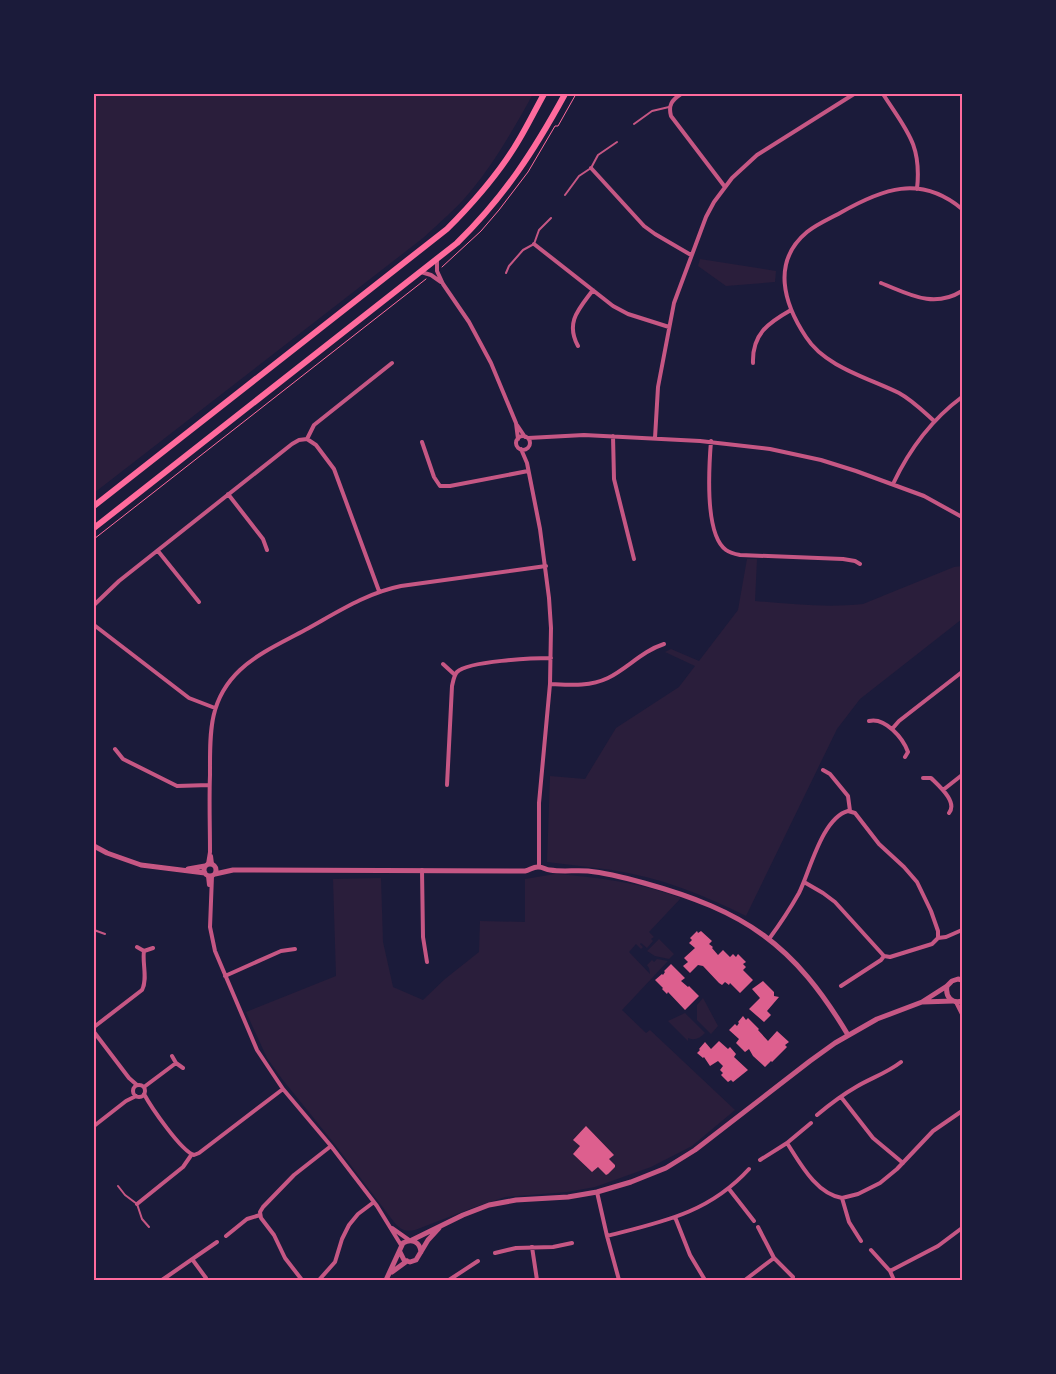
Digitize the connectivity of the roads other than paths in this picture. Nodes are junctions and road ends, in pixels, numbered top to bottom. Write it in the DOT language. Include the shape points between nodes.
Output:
graph roads {
  1 [pos="544,94"];
  2 [pos="565,94"];
  3 [pos="681,94"];
  4 [pos="840,94"];
  5 [pos="854,94"];
  6 [pos="884,94"];
  7 [pos="844,100"];
  8 [pos="670,107"];
  9 [pos="634,124"];
  10 [pos="617,142"];
  11 [pos="591,168"];
  12 [pos="725,187"];
  13 [pos="917,189"];
  14 [pos="565,195"];
  15 [pos="962,209"];
  16 [pos="551,218"];
  17 [pos="534,244"];
  18 [pos="691,255"];
  19 [pos="437,260"];
  20 [pos="421,272"];
  21 [pos="506,273"];
  22 [pos="880,283"];
  23 [pos="443,284"];
  24 [pos="593,290"];
  25 [pos="962,291"];
  26 [pos="791,310"];
  27 [pos="669,327"];
  28 [pos="578,346"];
  29 [pos="392,363"];
  30 [pos="753,363"];
  31 [pos="962,397"];
  32 [pos="934,422"];
  33 [pos="516,423"];
  34 [pos="613,436"];
  35 [pos="526,437"];
  36 [pos="543,437"];
  37 [pos="655,438"];
  38 [pos="308,439"];
  39 [pos="518,439"];
  40 [pos="422,442"];
  41 [pos="711,442"];
  42 [pos="529,446"];
  43 [pos="521,449"];
  44 [pos="527,463"];
  45 [pos="528,471"];
  46 [pos="893,484"];
  47 [pos="228,494"];
  48 [pos="94,506"];
  49 [pos="962,518"];
  50 [pos="94,528"];
  51 [pos="158,550"];
  52 [pos="268,550"];
  53 [pos="634,559"];
  54 [pos="860,564"];
  55 [pos="546,566"];
  56 [pos="379,591"];
  57 [pos="199,602"];
  58 [pos="94,605"];
  59 [pos="94,625"];
  60 [pos="664,644"];
  61 [pos="551,658"];
  62 [pos="443,664"];
  63 [pos="962,672"];
  64 [pos="455,674"];
  65 [pos="550,684"];
  66 [pos="215,708"];
  67 [pos="869,721"];
  68 [pos="892,729"];
  69 [pos="114,748"];
  70 [pos="905,757"];
  71 [pos="823,770"];
  72 [pos="962,775"];
  73 [pos="923,778"];
  74 [pos="209,784"];
  75 [pos="447,785"];
  76 [pos="943,790"];
  77 [pos="850,811"];
  78 [pos="949,813"];
  79 [pos="94,846"];
  80 [pos="210,865"];
  81 [pos="539,867"];
  82 [pos="185,870"];
  83 [pos="233,870"];
  84 [pos="422,870"];
  85 [pos="210,875"];
  86 [pos="804,882"];
  87 [pos="94,930"];
  88 [pos="962,930"];
  89 [pos="105,934"];
  90 [pos="938,938"];
  91 [pos="769,939"];
  92 [pos="137,947"];
  93 [pos="153,948"];
  94 [pos="295,949"];
  95 [pos="144,951"];
  96 [pos="884,956"];
  97 [pos="427,962"];
  98 [pos="225,976"];
  99 [pos="962,980"];
  100 [pos="841,986"];
  101 [pos="947,986"];
  102 [pos="962,1001"];
  103 [pos="922,1002"];
  104 [pos="955,1002"];
  105 [pos="962,1014"];
  106 [pos="94,1027"];
  107 [pos="94,1032"];
  108 [pos="848,1036"];
  109 [pos="172,1056"];
  110 [pos="901,1062"];
  111 [pos="176,1063"];
  112 [pos="182,1068"];
  113 [pos="136,1086"];
  114 [pos="144,1087"];
  115 [pos="283,1088"];
  116 [pos="139,1095"];
  117 [pos="841,1097"];
  118 [pos="962,1111"];
  119 [pos="818,1115"];
  120 [pos="810,1122"];
  121 [pos="94,1126"];
  122 [pos="787,1143"];
  123 [pos="331,1146"];
  124 [pos="192,1154"];
  125 [pos="760,1160"];
  126 [pos="903,1163"];
  127 [pos="749,1169"];
  128 [pos="118,1186"];
  129 [pos="729,1189"];
  130 [pos="597,1192"];
  131 [pos="842,1198"];
  132 [pos="374,1202"];
  133 [pos="137,1204"];
  134 [pos="260,1215"];
  135 [pos="675,1217"];
  136 [pos="754,1221"];
  137 [pos="150,1226"];
  138 [pos="390,1226"];
  139 [pos="439,1228"];
  140 [pos="758,1228"];
  141 [pos="962,1228"];
  142 [pos="226,1236"];
  143 [pos="606,1236"];
  144 [pos="410,1240"];
  145 [pos="861,1241"];
  146 [pos="217,1242"];
  147 [pos="572,1243"];
  148 [pos="401,1245"];
  149 [pos="532,1247"];
  150 [pos="871,1250"];
  151 [pos="400,1252"];
  152 [pos="421,1252"];
  153 [pos="495,1253"];
  154 [pos="774,1258"];
  155 [pos="192,1259"];
  156 [pos="407,1261"];
  157 [pos="478,1261"];
  158 [pos="890,1271"];
  159 [pos="390,1274"];
  160 [pos="793,1277"];
  161 [pos="206,1278"];
  162 [pos="162,1280"];
  163 [pos="302,1280"];
  164 [pos="319,1280"];
  165 [pos="386,1280"];
  166 [pos="449,1280"];
  167 [pos="537,1280"];
  168 [pos="620,1280"];
  169 [pos="705,1280"];
  170 [pos="745,1280"];
  171 [pos="894,1280"];
  1 -- 48 [label="main road" via="503,165 476,200 447,229"];
  2 -- 19 [label="main road" via="509,185 475,226"];
  3 -- 8 [label="street"];
  4 -- 7 [label="street"];
  5 -- 7 [label="street"];
  6 -- 13 [label="street" via="915,147 919,164"];
  7 -- 12 [label="street" via="757,155"];
  8 -- 9 [label="lane" via="652,111"];
  8 -- 12 [label="street" via="673,120"];
  10 -- 11 [label="lane" via="598,155"];
  11 -- 14 [label="lane" via="579,176"];
  11 -- 18 [label="street" via="644,226"];
  12 -- 18 [label="street" via="706,217"];
  13 -- 15 [label="street" via="943,196"];
  13 -- 26 [label="street" via="895,189 876,194 803,236 785,267 784,286"];
  16 -- 17 [label="lane" via="539,230"];
  17 -- 21 [label="lane" via="523,250"];
  17 -- 24 [label="street"];
  18 -- 27 [label="street"];
  19 -- 20 [label="main road"];
  19 -- 23 [label="street" via="437,271"];
  20 -- 23 [label="street"];
  20 -- 50 [label="main road"];
  22 -- 25 [label="street" via="934,300 947,299"];
  23 -- 33 [label="street" via="486,352"];
  24 -- 27 [label="street" via="628,314"];
  24 -- 28 [label="street" via="574,319"];
  26 -- 30 [label="street" via="763,330 753,352"];
  26 -- 32 [label="street" via="806,338 822,355 907,398"];
  27 -- 37 [label="street" via="658,387"];
  29 -- 38 [label="street" via="314,425"];
  31 -- 32 [label="street"];
  32 -- 46 [label="street" via="911,450"];
  33 -- 35 [label="street"];
  33 -- 39 [label="street"];
  34 -- 36 [label="street" via="571,434"];
  34 -- 37 [label="street"];
  34 -- 53 [label="street" via="614,479"];
  35 -- 36 [label="street"];
  35 -- 39 [label="street"];
  35 -- 42 [label="street"];
  36 -- 42 [label="street"];
  37 -- 41 [label="street"];
  38 -- 47 [label="street" via="295,442"];
  38 -- 56 [label="street" via="334,469"];
  39 -- 43 [label="street"];
  40 -- 45 [label="street" via="437,483 444,487"];
  41 -- 46 [label="street" via="794,454"];
  41 -- 54 [label="street" via="709,497 718,539 725,550 740,555 843,559"];
  42 -- 43 [label="street"];
  42 -- 44 [label="street"];
  43 -- 44 [label="street"];
  44 -- 45 [label="street"];
  45 -- 55 [label="street"];
  46 -- 49 [label="street" via="924,496"];
  47 -- 51 [label="street"];
  47 -- 52 [label="street"];
  51 -- 57 [label="street"];
  51 -- 58 [label="street"];
  55 -- 56 [label="street"];
  55 -- 61 [label="street"];
  56 -- 66 [label="street" via="253,659 228,683"];
  59 -- 66 [label="street" via="189,698"];
  60 -- 65 [label="street" via="647,651 600,682"];
  61 -- 64 [label="street" via="466,667"];
  61 -- 65 [label="street"];
  62 -- 64 [label="street"];
  63 -- 68 [label="street"];
  64 -- 75 [label="street"];
  65 -- 81 [label="street" via="540,788"];
  66 -- 74 [label="street" via="210,730"];
  67 -- 68 [label="street"];
  68 -- 70 [label="street" via="906,747"];
  69 -- 74 [label="street" via="123,759 177,786"];
  71 -- 77 [label="street" via="848,796"];
  72 -- 76 [label="street"];
  73 -- 76 [label="street" via="931,778"];
  74 -- 80 [label="street"];
  76 -- 78 [label="street" via="952,806"];
  77 -- 86 [label="street" via="843,813 826,829"];
  77 -- 90 [label="street" via="917,882 931,911"];
  79 -- 82 [label="street" via="141,865"];
  80 -- 82 [label="street"];
  80 -- 83 [label="street"];
  80 -- 85 [label="street"];
  80 -- 85 [label="street"];
  81 -- 84 [label="street" via="525,871"];
  81 -- 91 [label="street" via="601,873 670,890 724,911"];
  82 -- 85 [label="street"];
  83 -- 84 [label="street"];
  83 -- 85 [label="street"];
  84 -- 97 [label="street" via="423,937"];
  85 -- 98 [label="street" via="211,936"];
  86 -- 91 [label="street"];
  86 -- 96 [label="street" via="835,902"];
  87 -- 89 [label="lane"];
  88 -- 90 [label="street"];
  90 -- 96 [label="street" via="932,944"];
  91 -- 108 [label="street" via="807,976"];
  92 -- 95 [label="street"];
  93 -- 95 [label="street"];
  94 -- 98 [label="street"];
  95 -- 106 [label="street" via="144,987"];
  96 -- 100 [label="street"];
  98 -- 115 [label="street" via="257,1050"];
  99 -- 101 [label="street" via="955,980"];
  101 -- 103 [label="street"];
  101 -- 104 [label="street" via="948,997"];
  102 -- 104 [label="street"];
  103 -- 104 [label="street"];
  103 -- 108 [label="street" via="891,1013"];
  104 -- 105 [label="street"];
  107 -- 113 [label="street"];
  108 -- 130 [label="street" via="810,1060 687,1156 656,1172"];
  109 -- 111 [label="street"];
  110 -- 117 [label="street"];
  111 -- 112 [label="street"];
  111 -- 114 [label="street"];
  113 -- 114 [label="street"];
  113 -- 116 [label="street"];
  114 -- 116 [label="street"];
  115 -- 123 [label="street"];
  115 -- 124 [label="street" via="199,1153"];
  116 -- 121 [label="street"];
  116 -- 124 [label="street" via="182,1147"];
  117 -- 119 [label="street"];
  117 -- 126 [label="street" via="873,1138"];
  118 -- 126 [label="street" via="933,1130"];
  120 -- 122 [label="street"];
  122 -- 125 [label="street"];
  122 -- 131 [label="street" via="811,1178 830,1194"];
  123 -- 132 [label="street"];
  123 -- 134 [label="street" via="294,1175"];
  124 -- 133 [label="street" via="183,1167"];
  126 -- 131 [label="street" via="871,1188"];
  127 -- 129 [label="street"];
  128 -- 133 [label="lane"];
  129 -- 135 [label="street" via="705,1205"];
  129 -- 136 [label="street"];
  130 -- 139 [label="street" via="498,1203 472,1211"];
  130 -- 143 [label="street"];
  131 -- 145 [label="street" via="849,1222"];
  132 -- 138 [label="street"];
  132 -- 164 [label="street" via="349,1225 335,1262"];
  133 -- 137 [label="lane" via="142,1219"];
  134 -- 142 [label="street" via="247,1219"];
  134 -- 163 [label="street"];
  135 -- 143 [label="street"];
  135 -- 169 [label="street" via="690,1255"];
  138 -- 144 [label="street"];
  138 -- 148 [label="street"];
  139 -- 144 [label="street"];
  139 -- 152 [label="street"];
  140 -- 154 [label="street"];
  141 -- 158 [label="street" via="938,1246"];
  143 -- 168 [label="street"];
  144 -- 148 [label="street"];
  144 -- 152 [label="street" via="418,1243"];
  146 -- 155 [label="street"];
  147 -- 149 [label="street"];
  148 -- 151 [label="street"];
  149 -- 153 [label="street"];
  149 -- 167 [label="street"];
  150 -- 158 [label="street"];
  151 -- 156 [label="street"];
  151 -- 159 [label="street"];
  152 -- 156 [label="street" via="416,1260"];
  154 -- 160 [label="street"];
  154 -- 170 [label="street"];
  155 -- 161 [label="street"];
  155 -- 162 [label="street"];
  156 -- 159 [label="street"];
  157 -- 166 [label="street"];
  158 -- 171 [label="street"];
  159 -- 165 [label="street"];
}
